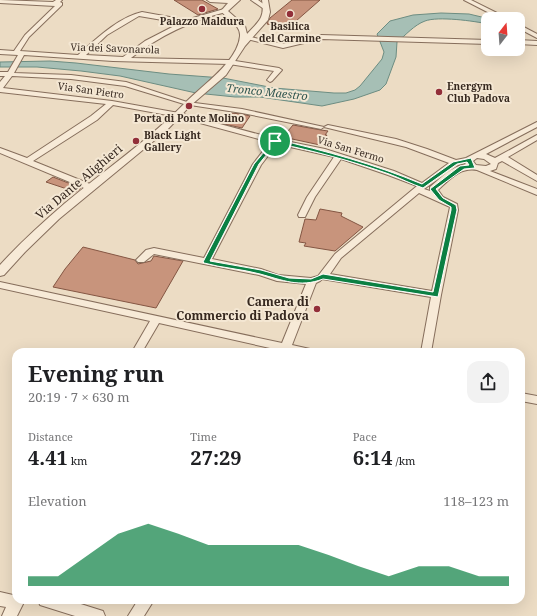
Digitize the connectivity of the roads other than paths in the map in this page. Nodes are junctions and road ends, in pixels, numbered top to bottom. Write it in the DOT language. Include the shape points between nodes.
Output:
graph roads {
  1 [pos="210,0"];
  2 [pos="237,0"];
  3 [pos="254,0"];
  4 [pos="265,0"];
  5 [pos="466,0"];
  6 [pos="0,1"];
  7 [pos="56,2"];
  8 [pos="266,8"];
  9 [pos="224,11"];
  10 [pos="491,12"];
  11 [pos="185,22"];
  12 [pos="257,28"];
  13 [pos="525,30"];
  14 [pos="245,33"];
  15 [pos="534,35"];
  16 [pos="481,42"];
  17 [pos="525,42"];
  18 [pos="537,43"];
  19 [pos="0,52"];
  20 [pos="19,52"];
  21 [pos="80,57"];
  22 [pos="125,59"];
  23 [pos="229,62"];
  24 [pos="13,68"];
  25 [pos="0,74"];
  26 [pos="270,80"];
  27 [pos="2,89"];
  28 [pos="0,97"];
  29 [pos="112,102"];
  30 [pos="189,103"];
  31 [pos="178,115"];
  32 [pos="537,124"];
  33 [pos="537,137"];
  34 [pos="275,141"];
  35 [pos="0,150"];
  36 [pos="339,156"];
  37 [pos="502,157"];
  38 [pos="28,161"];
  39 [pos="455,163"];
  40 [pos="475,163"];
  41 [pos="494,165"];
  42 [pos="537,179"];
  43 [pos="87,186"];
  44 [pos="420,188"];
  45 [pos="537,192"];
  46 [pos="441,199"];
  47 [pos="302,215"];
  48 [pos="141,260"];
  49 [pos="206,262"];
  50 [pos="0,272"];
  51 [pos="323,276"];
  52 [pos="312,281"];
  53 [pos="0,285"];
  54 [pos="436,295"];
  55 [pos="156,319"];
  56 [pos="139,348"];
  57 [pos="277,348"];
  58 [pos="286,348"];
  59 [pos="427,348"];
  60 [pos="525,398"];
  61 [pos="537,400"];
  62 [pos="0,599"];
  63 [pos="12,600"];
  64 [pos="15,604"];
  65 [pos="71,604"];
  66 [pos="9,616"];
  67 [pos="98,616"];
  1 -- 2 [label="street"];
  2 -- 9 [label="street"];
  3 -- 8 [label="street"];
  4 -- 8 [label="street"];
  5 -- 10 [label="street"];
  6 -- 7 [label="street"];
  7 -- 20 [label="street" via="60,4 27,36"];
  8 -- 12 [label="street, Via Dante Alighieri" via="266,15"];
  9 -- 11 [label="street"];
  9 -- 14 [label="street"];
  11 -- 21 [label="street" via="137,15 105,34"];
  11 -- 22 [label="street" via="141,46"];
  12 -- 14 [label="street, Via Dante Alighieri"];
  12 -- 14 [label="street"];
  13 -- 15 [label="street"];
  14 -- 16 [label="street" via="258,41 284,46 320,37"];
  14 -- 23 [label="street, Via Dante Alighieri" via="242,45"];
  17 -- 18 [label="street"];
  19 -- 20 [label="street, Via dei Savonarola"];
  20 -- 21 [label="street, Via dei Savonarola"];
  20 -- 24 [label="street"];
  21 -- 22 [label="street, Via dei Savonarola"];
  22 -- 23 [label="street, Via dei Savonarola"];
  23 -- 26 [label="street, Via dei Savonarola" via="279,70"];
  23 -- 30 [label="street, Via Dante Alighieri" via="223,73"];
  24 -- 25 [label="street"];
  24 -- 27 [label="street"];
  24 -- 30 [label="street" via="126,84"];
  27 -- 28 [label="street"];
  27 -- 29 [label="street, Via San Pietro"];
  29 -- 31 [label="street, Via San Pietro"];
  29 -- 38 [label="street" via="94,118"];
  30 -- 31 [label="street, Via Dante Alighieri"];
  30 -- 39 [label="street" via="379,137"];
  31 -- 34 [label="street, Via San Fermo"];
  31 -- 50 [label="street, Via Dante Alighieri" via="90,187"];
  32 -- 40 [label="street"];
  33 -- 37 [label="street"];
  34 -- 36 [label="street, Via San Fermo"];
  34 -- 49 [label="street" via="257,164"];
  35 -- 38 [label="street"];
  36 -- 44 [label="street, Via San Fermo" via="391,173"];
  36 -- 47 [label="street"];
  37 -- 41 [label="street"];
  37 -- 42 [label="street"];
  38 -- 43 [label="street"];
  39 -- 40 [label="street"];
  39 -- 44 [label="street"];
  40 -- 41 [label="street" via="489,169"];
  40 -- 41 [label="street" via="487,157"];
  40 -- 45 [label="street"];
  40 -- 46 [label="street" via="462,168 433,189"];
  41 -- 45 [label="street" via="503,174"];
  44 -- 46 [label="street, Via San Fermo"];
  44 -- 51 [label="street" via="338,256"];
  46 -- 54 [label="street, Via San Fermo" via="454,206"];
  48 -- 49 [label="street" via="149,252 154,251"];
  49 -- 52 [label="street" via="261,272 277,278"];
  51 -- 52 [label="street"];
  51 -- 54 [label="street"];
  52 -- 58 [label="street"];
  53 -- 55 [label="street"];
  54 -- 59 [label="street"];
  55 -- 56 [label="street"];
  55 -- 57 [label="street"];
  60 -- 61 [label="street"];
  62 -- 63 [label="street"];
  64 -- 66 [label="street"];
  65 -- 67 [label="street"];
}
